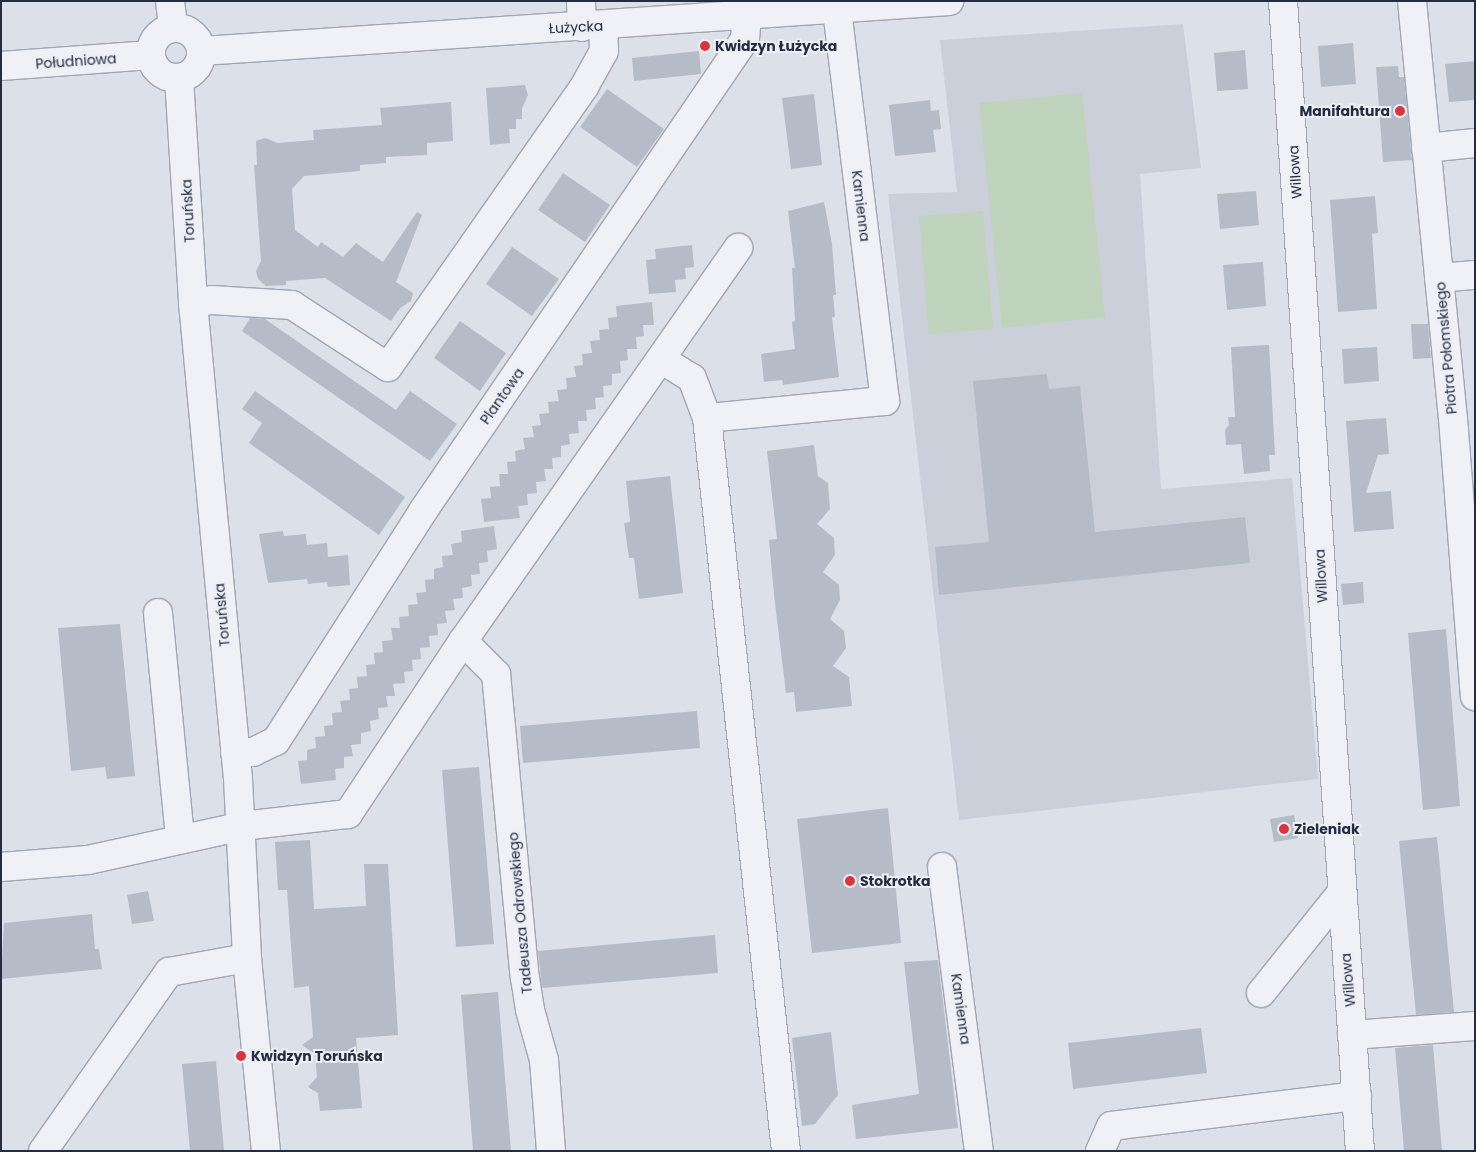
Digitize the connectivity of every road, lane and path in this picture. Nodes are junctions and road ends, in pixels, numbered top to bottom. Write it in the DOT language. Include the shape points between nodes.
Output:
graph roads {
  1 [pos="949,1"];
  2 [pos="1283,1"];
  3 [pos="1412,1"];
  4 [pos="809,7"];
  5 [pos="837,11"];
  6 [pos="172,14"];
  7 [pos="747,15"];
  8 [pos="589,18"];
  9 [pos="202,51"];
  10 [pos="150,55"];
  11 [pos="1,66"];
  12 [pos="179,78"];
  13 [pos="1475,143"];
  14 [pos="1426,148"];
  15 [pos="738,248"];
  16 [pos="1475,275"];
  17 [pos="1439,278"];
  18 [pos="193,303"];
  19 [pos="661,359"];
  20 [pos="707,418"];
  21 [pos="1464,431"];
  22 [pos="1470,572"];
  23 [pos="158,613"];
  24 [pos="462,641"];
  25 [pos="1475,696"];
  26 [pos="235,752"];
  27 [pos="242,826"];
  28 [pos="180,839"];
  29 [pos="942,867"];
  30 [pos="1,868"];
  31 [pos="1341,893"];
  32 [pos="247,958"];
  33 [pos="1261,993"];
  34 [pos="1475,1026"];
  35 [pos="1352,1035"];
  36 [pos="1357,1096"];
  37 [pos="43,1151"];
  38 [pos="266,1151"];
  39 [pos="550,1151"];
  40 [pos="786,1151"];
  41 [pos="979,1151"];
  42 [pos="1100,1151"];
  43 [pos="1360,1151"];
  1 -- 5 [label="street, Łużycka"];
  2 -- 31 [label="street, Willowa"];
  3 -- 14 [label="street, Piotra Połomskiego"];
  4 -- 5 [label="street, Łużycka"];
  4 -- 7 [label="street, Łużycka"];
  5 -- 20 [label="street, Kamienna" via="885,401"];
  6 -- 9 [label="street" via="197,38"];
  6 -- 10 [label="street" via="153,42"];
  7 -- 8 [label="street, Łużycka"];
  7 -- 26 [label="street, Plantowa" via="745,39 423,511 276,741 253,752"];
  8 -- 9 [label="street, Łużycka"];
  8 -- 18 [label="street" via="604,51 584,87 388,367 292,305 212,300"];
  9 -- 12 [label="street" via="199,64 191,74"];
  10 -- 11 [label="street, Południowa"];
  10 -- 12 [label="street" via="160,72"];
  12 -- 18 [label="street, Toruńska"];
  13 -- 14 [label="street"];
  14 -- 17 [label="street, Piotra Połomskiego"];
  15 -- 19 [label="street"];
  16 -- 17 [label="street"];
  17 -- 21 [label="street, Piotra Połomskiego"];
  18 -- 26 [label="street, Toruńska"];
  19 -- 20 [label="street" via="692,378"];
  19 -- 24 [label="street"];
  20 -- 40 [label="street"];
  21 -- 22 [label="street, Piotra Połomskiego"];
  22 -- 25 [label="street, Piotra Połomskiego"];
  23 -- 28 [label="street"];
  24 -- 27 [label="street" via="348,814"];
  24 -- 39 [label="street, Tadeusza Odrowskiego" via="496,674 525,978 544,1060"];
  26 -- 27 [label="street, Toruńska"];
  27 -- 28 [label="street"];
  27 -- 32 [label="street, Toruńska"];
  28 -- 30 [label="street" via="88,860"];
  29 -- 41 [label="street, Kamienna"];
  31 -- 33 [label="street"];
  31 -- 35 [label="street, Willowa"];
  32 -- 37 [label="street" via="169,972"];
  32 -- 38 [label="street, Toruńska"];
  34 -- 35 [label="street"];
  35 -- 36 [label="street, Willowa"];
  36 -- 42 [label="street" via="1111,1126"];
  36 -- 43 [label="street, Willowa"];
}
